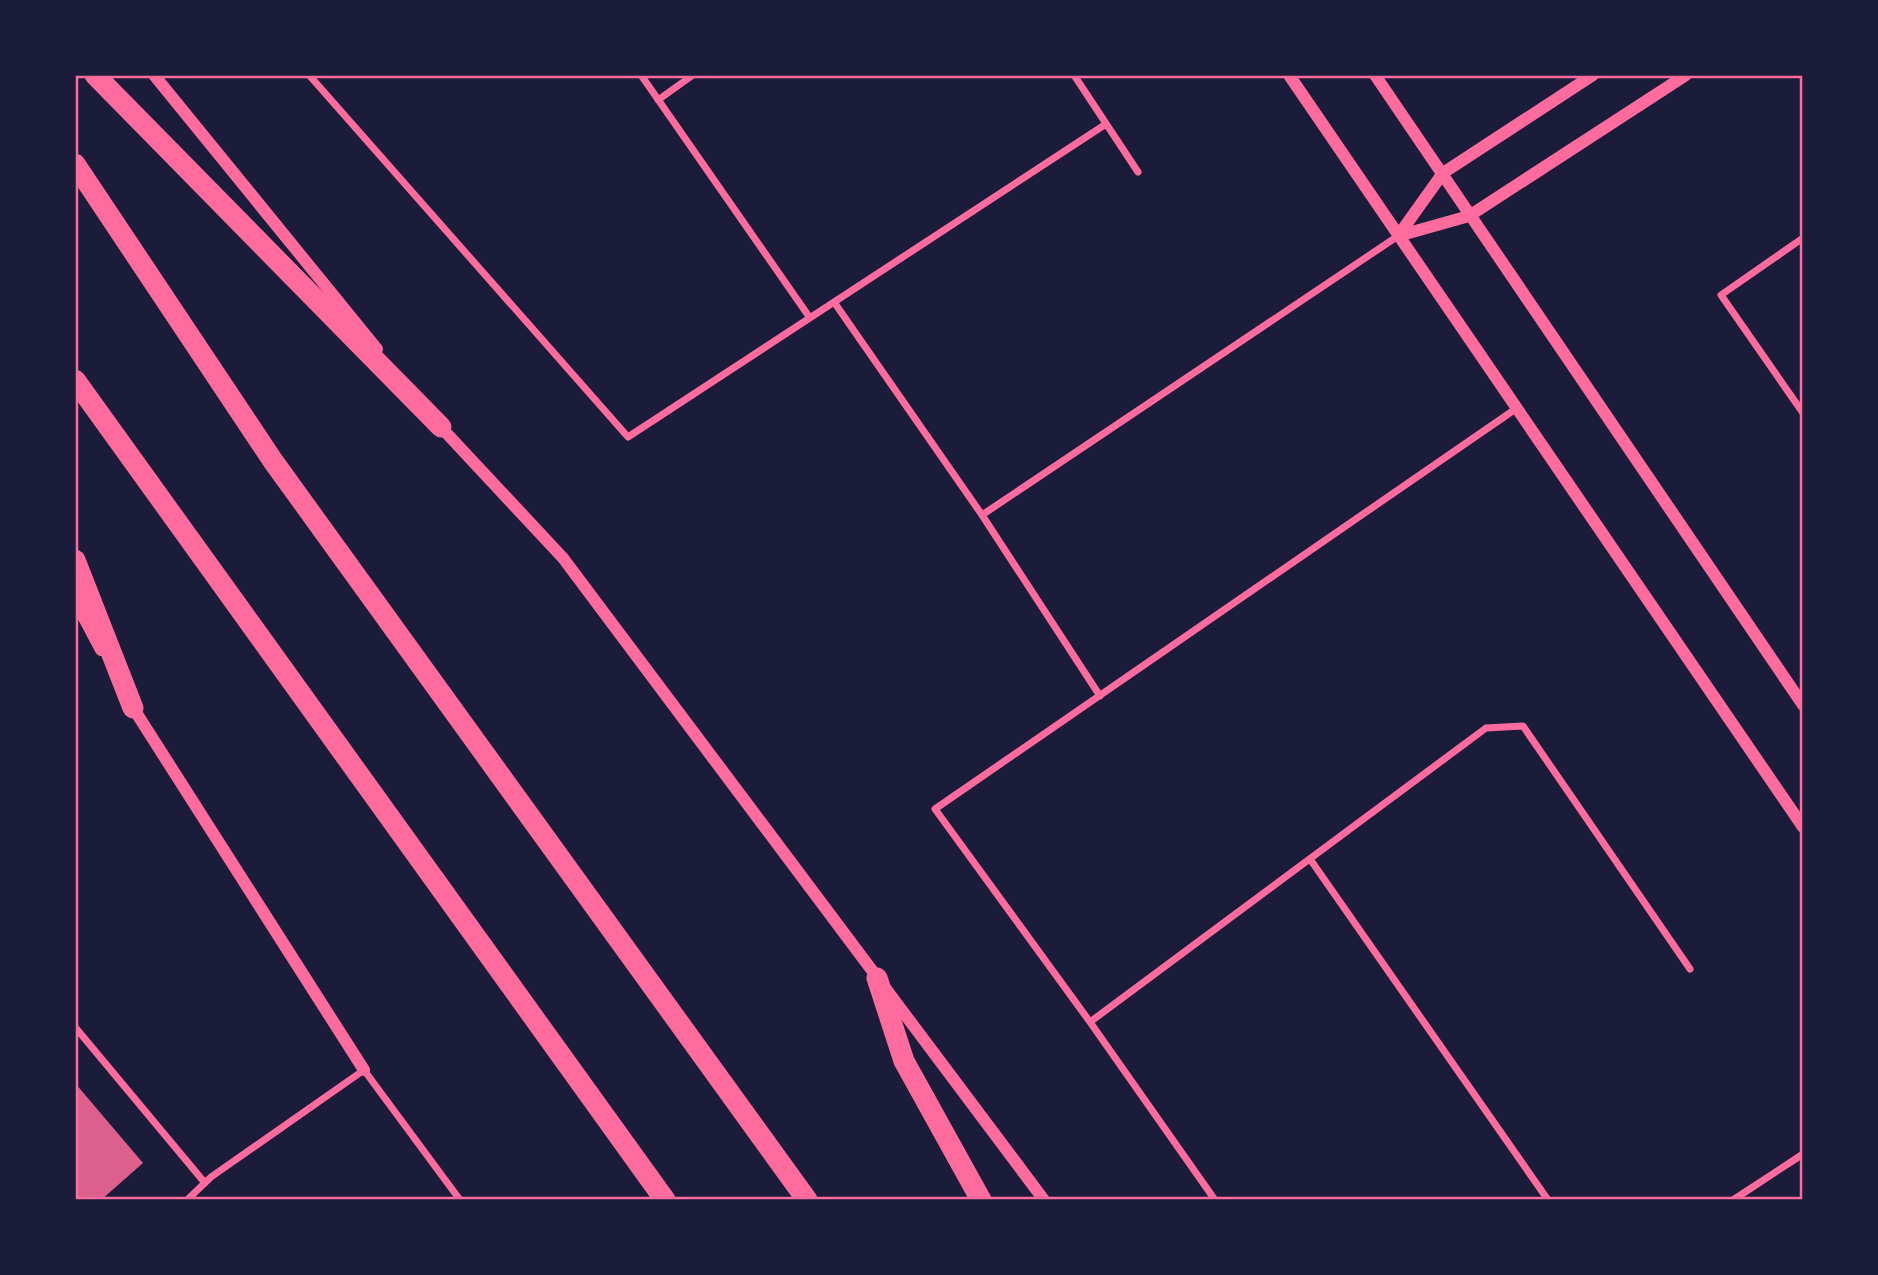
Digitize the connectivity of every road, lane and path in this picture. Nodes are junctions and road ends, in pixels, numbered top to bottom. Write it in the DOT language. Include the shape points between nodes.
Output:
graph roads {
  1 [pos="95,75"];
  2 [pos="154,75"];
  3 [pos="309,75"];
  4 [pos="641,75"];
  5 [pos="693,75"];
  6 [pos="1074,75"];
  7 [pos="1289,75"];
  8 [pos="1375,75"];
  9 [pos="1592,75"];
  10 [pos="1686,75"];
  11 [pos="658,100"];
  12 [pos="1106,124"];
  13 [pos="75,164"];
  14 [pos="1138,172"];
  15 [pos="1443,173"];
  16 [pos="1469,216"];
  17 [pos="1398,236"];
  18 [pos="1803,238"];
  19 [pos="834,302"];
  20 [pos="810,318"];
  21 [pos="75,380"];
  22 [pos="1517,408"];
  23 [pos="1803,413"];
  24 [pos="441,427"];
  25 [pos="982,515"];
  26 [pos="75,560"];
  27 [pos="75,601"];
  28 [pos="81,625"];
  29 [pos="1100,696"];
  30 [pos="1803,705"];
  31 [pos="133,708"];
  32 [pos="1803,827"];
  33 [pos="1310,859"];
  34 [pos="1690,969"];
  35 [pos="877,978"];
  36 [pos="1090,1022"];
  37 [pos="75,1027"];
  38 [pos="365,1070"];
  39 [pos="1803,1154"];
  40 [pos="205,1183"];
  41 [pos="187,1200"];
  42 [pos="460,1200"];
  43 [pos="665,1200"];
  44 [pos="807,1200"];
  45 [pos="981,1200"];
  46 [pos="1044,1200"];
  47 [pos="1215,1200"];
  48 [pos="1548,1200"];
  49 [pos="1733,1200"];
  1 -- 24 [label="highway"];
  2 -- 24 [label="street"];
  3 -- 20 [label="street" via="628,437"];
  4 -- 11 [label="street"];
  5 -- 11 [label="street"];
  6 -- 12 [label="street"];
  7 -- 17 [label="street"];
  8 -- 15 [label="street"];
  9 -- 15 [label="street"];
  10 -- 16 [label="street"];
  11 -- 20 [label="street"];
  12 -- 14 [label="street"];
  12 -- 19 [label="street"];
  13 -- 44 [label="highway" via="273,461"];
  15 -- 16 [label="street"];
  15 -- 17 [label="street"];
  16 -- 17 [label="street"];
  16 -- 30 [label="street"];
  17 -- 22 [label="street"];
  17 -- 25 [label="street"];
  18 -- 23 [label="street" via="1721,295"];
  19 -- 20 [label="street"];
  19 -- 25 [label="street"];
  21 -- 43 [label="highway"];
  22 -- 29 [label="street"];
  22 -- 32 [label="street"];
  24 -- 35 [label="street" via="563,558"];
  25 -- 29 [label="street"];
  26 -- 31 [label="highway"];
  27 -- 28 [label="street"];
  28 -- 31 [label="street"];
  29 -- 36 [label="street" via="935,809"];
  31 -- 38 [label="street"];
  33 -- 34 [label="street" via="1486,728 1523,726"];
  33 -- 36 [label="street"];
  33 -- 48 [label="street"];
  35 -- 45 [label="highway" via="904,1061"];
  35 -- 46 [label="street"];
  36 -- 47 [label="street"];
  37 -- 40 [label="street"];
  38 -- 40 [label="street"];
  38 -- 42 [label="street"];
  39 -- 49 [label="street"];
  40 -- 41 [label="street"];
}
